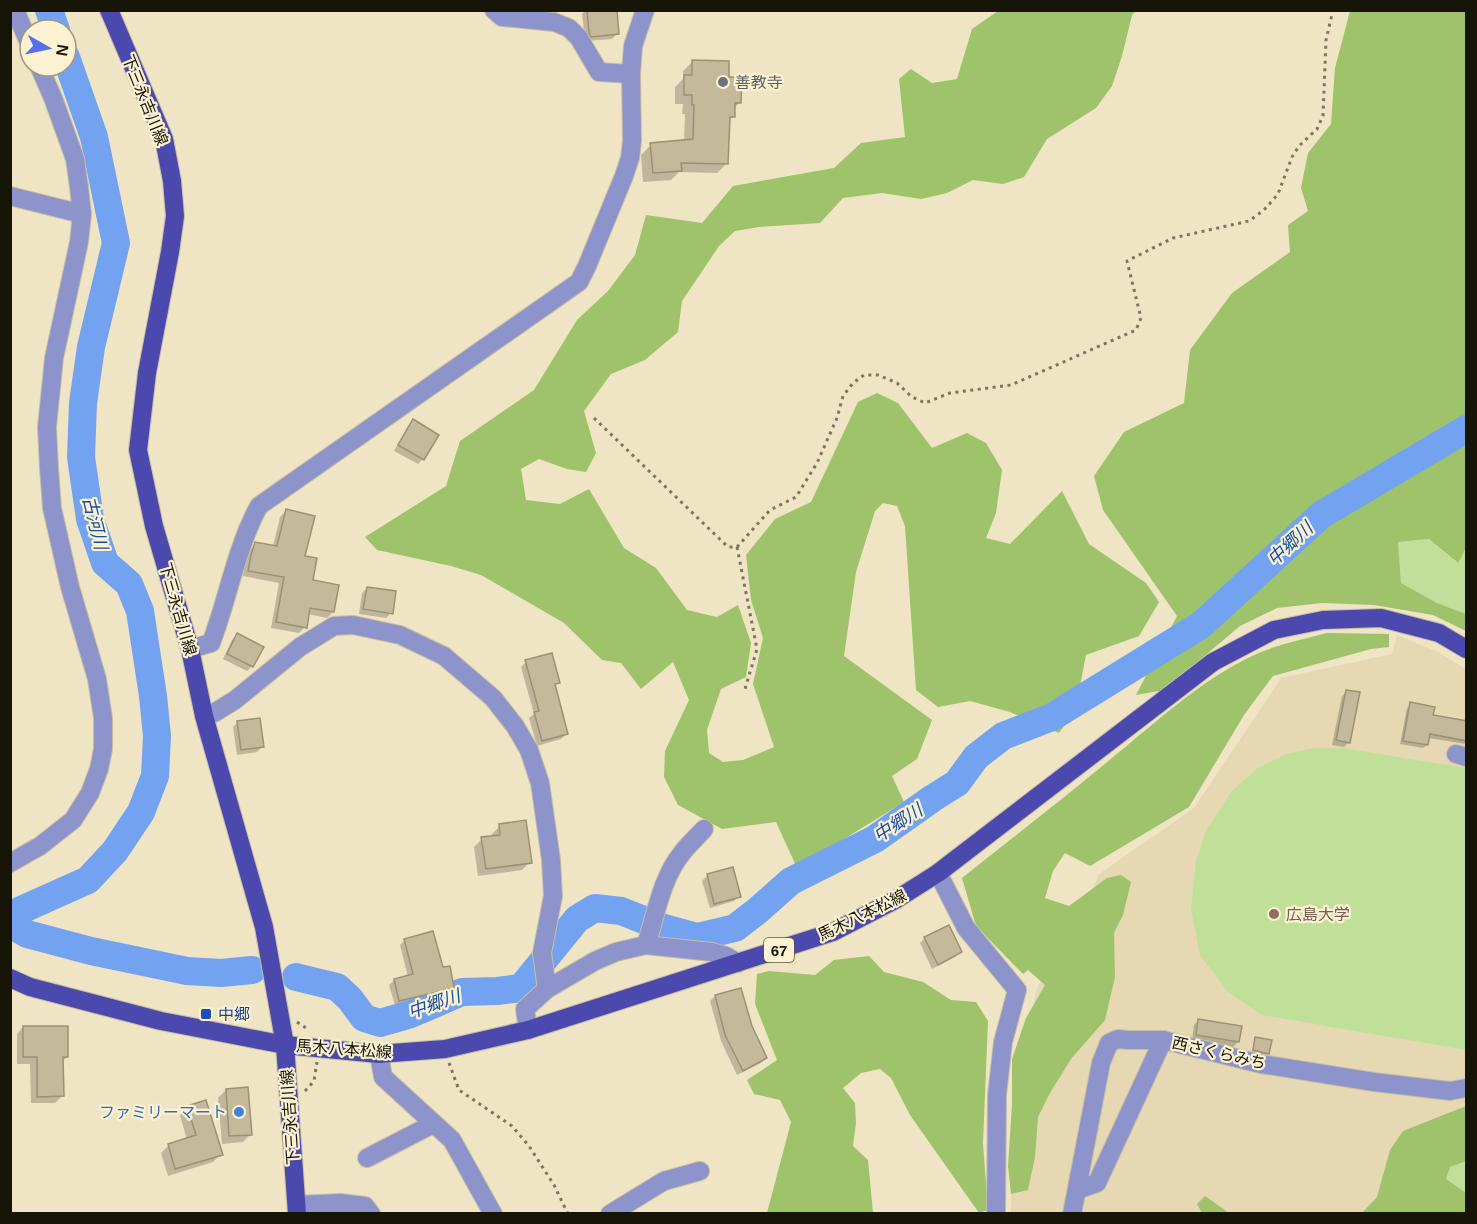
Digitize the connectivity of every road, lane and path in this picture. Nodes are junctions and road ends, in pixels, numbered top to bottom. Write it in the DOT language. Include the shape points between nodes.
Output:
graph roads {
  1 [pos="109,10"];
  2 [pos="494,10"];
  3 [pos="645,10"];
  4 [pos="1333,10"];
  5 [pos="631,74"];
  6 [pos="44,78"];
  7 [pos="10,196"];
  8 [pos="82,214"];
  9 [pos="594,418"];
  10 [pos="737,547"];
  11 [pos="190,649"];
  12 [pos="1467,649"];
  13 [pos="745,689"];
  14 [pos="204,716"];
  15 [pos="705,830"];
  16 [pos="10,862"];
  17 [pos="938,873"];
  18 [pos="651,931"];
  19 [pos="738,963"];
  20 [pos="10,978"];
  21 [pos="546,981"];
  22 [pos="528,1030"];
  23 [pos="1163,1040"];
  24 [pos="285,1045"];
  25 [pos="446,1049"];
  26 [pos="379,1054"];
  27 [pos="1467,1088"];
  28 [pos="434,1124"];
  29 [pos="367,1158"];
  30 [pos="700,1171"];
  31 [pos="1077,1190"];
  32 [pos="297,1209"];
  33 [pos="371,1214"];
  34 [pos="493,1214"];
  35 [pos="568,1214"];
  36 [pos="610,1214"];
  37 [pos="996,1214"];
  38 [pos="1072,1214"];
  1 -- 11 [label="main road, 下三永吉川線" via="164,139 172,181 175,216 147,373 138,450 154,526"];
  2 -- 5 [label="street" via="502,17 554,22 569,28 599,72"];
  3 -- 5 [label="street" via="633,46"];
  4 -- 10 [label="path" via="1326,40 1323,116 1317,129 1292,157 1278,194 1249,221 1173,238 1127,261 1141,318 1136,330 1011,385 950,393 925,403 897,382 864,375 843,396 817,463 796,497 770,510"];
  5 -- 11 [label="street" via="630,158 579,282 259,506 248,526 211,643"];
  6 -- 8 [label="street" via="75,159"];
  7 -- 8 [label="street"];
  8 -- 16 [label="street" via="54,358 48,458 52,508 97,679 103,749 90,793 72,820 40,846"];
  9 -- 10 [label="path" via="728,547"];
  10 -- 13 [label="path" via="757,649"];
  11 -- 14 [label="main road, 下三永吉川線"];
  12 -- 17 [label="main road, 馬木八本松線 / 67" via="1439,633 1381,618 1323,620 1274,630 1213,662"];
  14 -- 21 [label="street" via="235,700 300,647 334,626 353,625 400,635 444,656 493,698 529,750 540,783 553,896 542,953"];
  14 -- 24 [label="main road, 下三永吉川線" via="264,927"];
  15 -- 18 [label="street" via="681,854 669,875"];
  17 -- 19 [label="main road, 馬木八本松線 / 67" via="833,932"];
  17 -- 37 [label="street" via="966,928 1017,990 1003,1042 997,1095"];
  18 -- 19 [label="street"];
  18 -- 21 [label="street" via="616,952"];
  19 -- 22 [label="main road, 馬木八本松線 / 67"];
  20 -- 24 [label="main road, 馬木八本松線 / 67" via="30,987 161,1022"];
  21 -- 22 [label="street" via="525,1009"];
  22 -- 25 [label="main road, 馬木八本松線 / 67"];
  23 -- 27 [label="street, 西さくらみち" via="1273,1066 1374,1082 1450,1091"];
  23 -- 31 [label="street" via="1097,1183"];
  23 -- 31 [label="street, 西さくらみち" via="1118,1039 1109,1043 1101,1063"];
  24 -- 26 [label="main road, 馬木八本松線 / 67"];
  24 -- 32 [label="main road, 下三永吉川線"];
  25 -- 26 [label="main road, 馬木八本松線 / 67"];
  25 -- 35 [label="path" via="459,1090 512,1126 554,1185"];
  26 -- 28 [label="street" via="383,1077"];
  28 -- 29 [label="street"];
  28 -- 34 [label="street" via="452,1140"];
  30 -- 36 [label="street" via="664,1182"];
  31 -- 38 [label="street, 西さくらみち"];
  32 -- 33 [label="street" via="340,1203 365,1206"];
}
